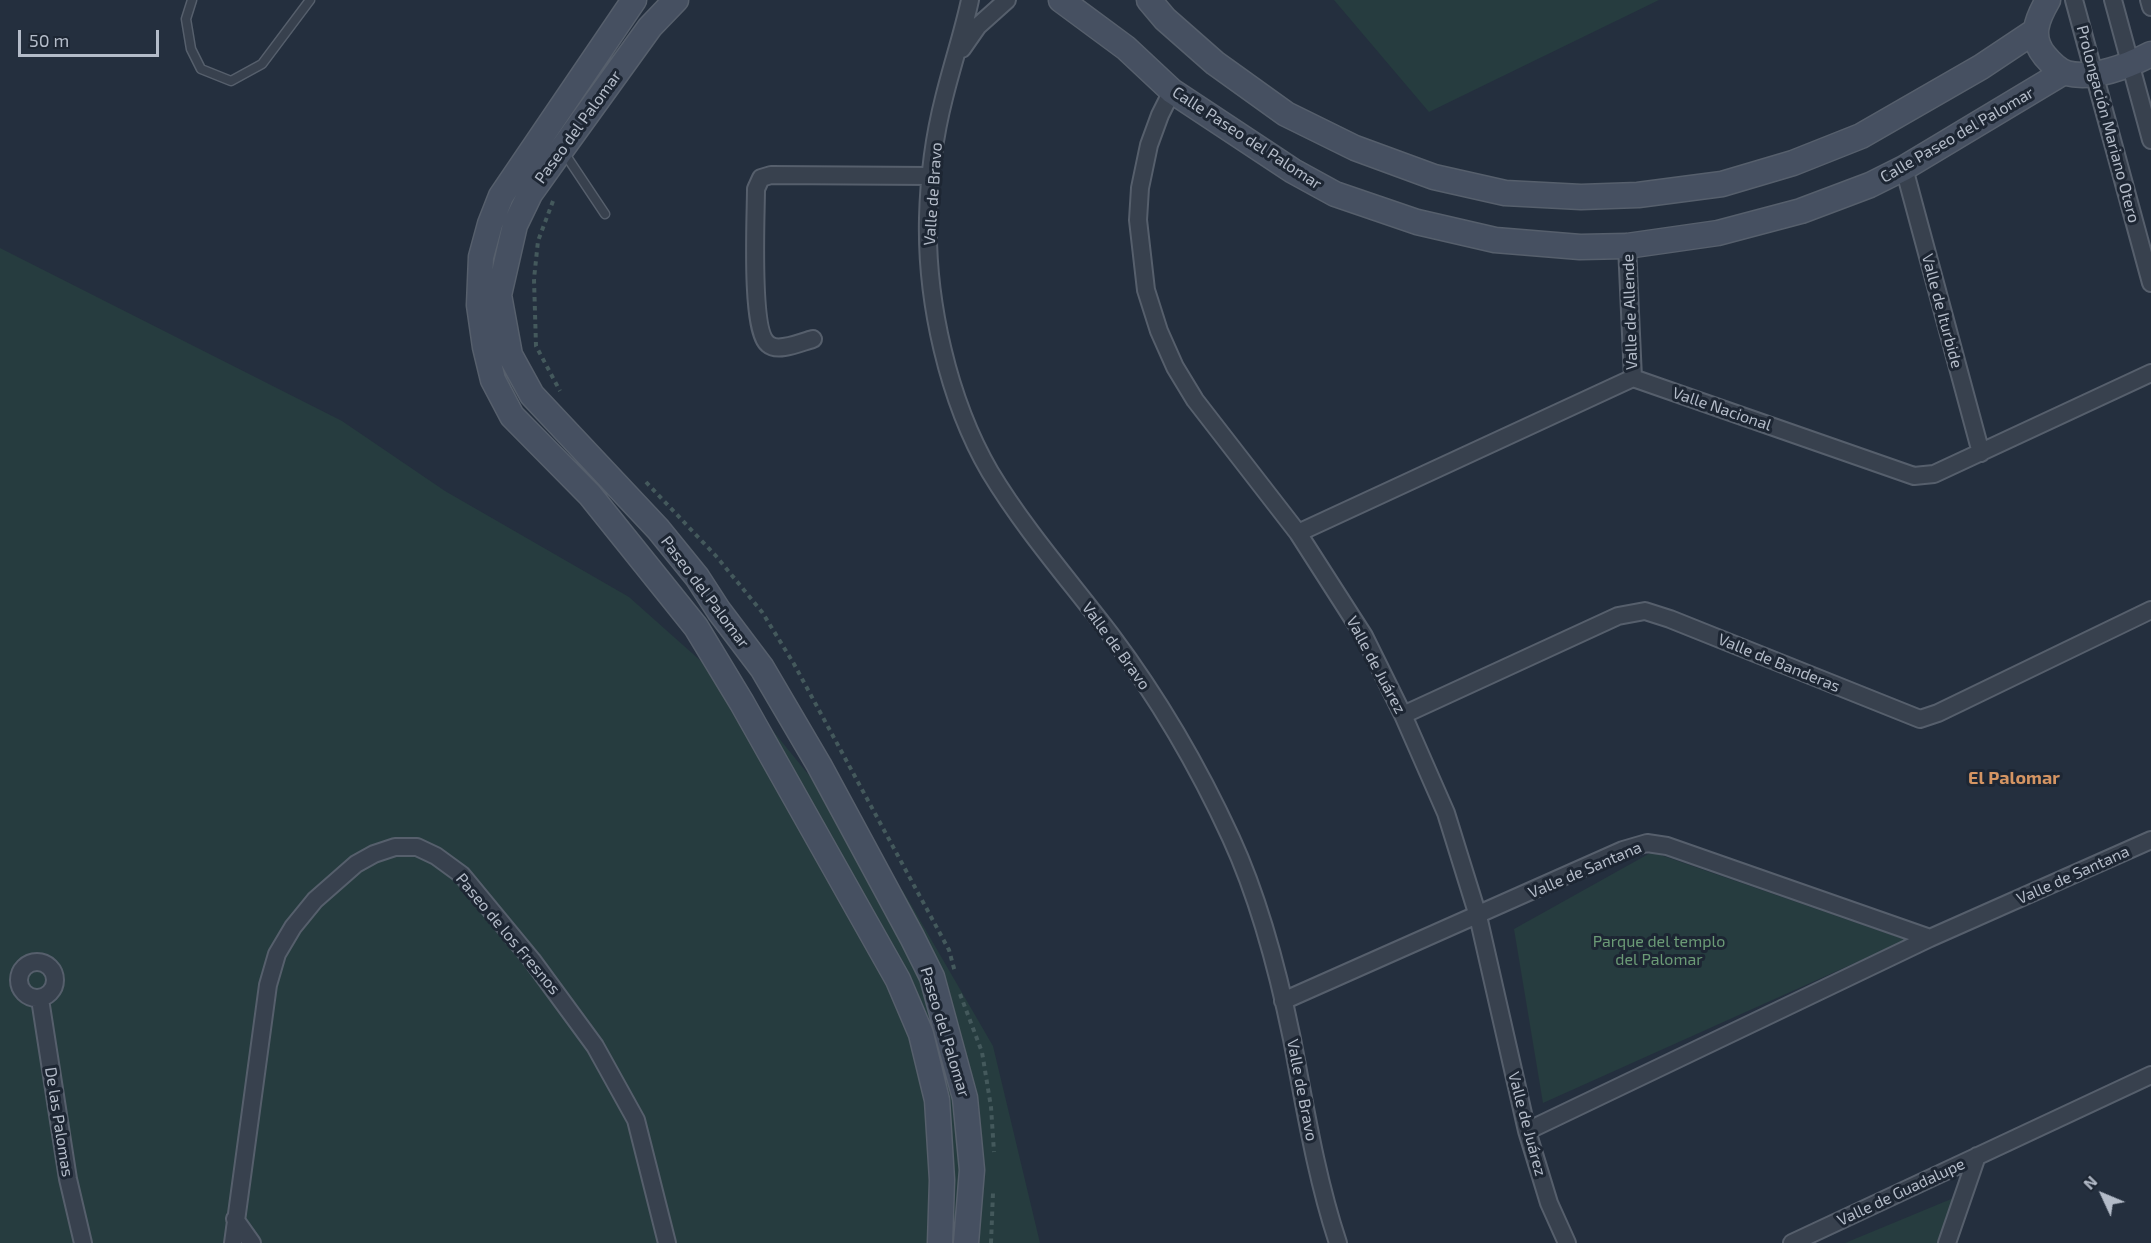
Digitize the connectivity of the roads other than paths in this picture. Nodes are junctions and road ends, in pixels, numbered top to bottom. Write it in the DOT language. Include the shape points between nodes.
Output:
graph roads {
  1 [pos="192,0"];
  2 [pos="310,0"];
  3 [pos="634,0"];
  4 [pos="676,0"];
  5 [pos="970,0"];
  6 [pos="1007,0"];
  7 [pos="1061,0"];
  8 [pos="1149,0"];
  9 [pos="2048,0"];
  10 [pos="2074,0"];
  11 [pos="2113,0"];
  12 [pos="2149,0"];
  13 [pos="2151,7"];
  14 [pos="2035,31"];
  15 [pos="956,57"];
  16 [pos="2141,59"];
  17 [pos="2064,72"];
  18 [pos="2094,73"];
  19 [pos="1172,92"];
  20 [pos="2151,140"];
  21 [pos="552,141"];
  22 [pos="1904,168"];
  23 [pos="931,176"];
  24 [pos="605,214"];
  25 [pos="1628,246"];
  26 [pos="2151,283"];
  27 [pos="813,339"];
  28 [pos="2151,373"];
  29 [pos="1633,378"];
  30 [pos="1981,453"];
  31 [pos="608,476"];
  32 [pos="590,495"];
  33 [pos="1298,533"];
  34 [pos="2151,610"];
  35 [pos="1403,715"];
  36 [pos="819,765"];
  37 [pos="788,785"];
  38 [pos="2151,840"];
  39 [pos="1478,916"];
  40 [pos="1930,938"];
  41 [pos="40,999"];
  42 [pos="1283,1001"];
  43 [pos="2151,1075"];
  44 [pos="1527,1131"];
  45 [pos="1977,1156"];
  46 [pos="235,1219"];
  47 [pos="940,1235"];
  48 [pos="966,1236"];
  49 [pos="83,1243"];
  50 [pos="233,1243"];
  51 [pos="252,1243"];
  52 [pos="666,1243"];
  53 [pos="1338,1243"];
  54 [pos="1567,1243"];
  55 [pos="1792,1243"];
  56 [pos="1947,1243"];
  1 -- 2 [label="lane" via="186,19 191,49 201,69 231,81 262,64"];
  3 -- 21 [label="street, Paseo del Palomar"];
  4 -- 21 [label="street, Paseo del Palomar"];
  5 -- 15 [label="street, Valle de Bravo"];
  6 -- 15 [label="street, Valle de Bravo" via="978,26"];
  7 -- 19 [label="street, Calle Paseo del Palomar" via="1126,48"];
  8 -- 14 [label="street" via="1215,63 1286,114 1354,148 1434,177 1505,193 1581,197 1638,195 1722,184 1793,163 1861,136"];
  9 -- 14 [label="street"];
  10 -- 18 [label="street, Prolongación Mariano Otero"];
  11 -- 16 [label="street"];
  12 -- 13 [label="street"];
  14 -- 17 [label="street" via="2043,54"];
  15 -- 23 [label="street, Valle de Bravo" via="944,98"];
  16 -- 18 [label="street"];
  16 -- 20 [label="street"];
  17 -- 18 [label="street"];
  17 -- 22 [label="street, Calle Paseo del Palomar"];
  18 -- 26 [label="street, Prolongación Mariano Otero"];
  19 -- 25 [label="street, Calle Paseo del Palomar" via="1335,194 1407,218 1495,240 1581,247"];
  19 -- 33 [label="street, Valle de Juárez" via="1149,145 1140,188 1138,220 1146,290 1167,349 1190,392"];
  21 -- 24 [label="lane"];
  21 -- 31 [label="street, Paseo del Palomar" via="515,225 499,295 503,327 510,355 532,395"];
  21 -- 32 [label="street, Paseo del Palomar" via="501,196 481,257 479,305 493,380 512,416"];
  22 -- 25 [label="street, Calle Paseo del Palomar" via="1801,211 1718,233"];
  22 -- 30 [label="street, Valle de Iturbide"];
  23 -- 27 [label="street" via="761,178 756,189 756,298 761,333 767,344 777,348"];
  23 -- 42 [label="street, Valle de Bravo" via="928,246 935,316 942,352 966,420 988,468 1015,511 1111,635 1194,763 1252,892"];
  25 -- 29 [label="street, Valle de Allende"];
  28 -- 30 [label="street, Valle Nacional"];
  29 -- 30 [label="street, Valle Nacional" via="1914,476 1934,474"];
  29 -- 33 [label="street"];
  31 -- 32 [label="street"];
  31 -- 36 [label="street, Paseo del Palomar" via="697,577 762,668"];
  32 -- 37 [label="street, Paseo del Palomar" via="696,627"];
  33 -- 35 [label="street, Valle de Juárez" via="1364,636"];
  34 -- 35 [label="street, Valle de Banderas" via="1938,713 1920,718 1645,611 1618,616"];
  35 -- 39 [label="street, Valle de Juárez" via="1446,813"];
  36 -- 37 [label="street"];
  36 -- 48 [label="street, Paseo del Palomar" via="932,977 965,1098 972,1170"];
  37 -- 47 [label="street, Paseo del Palomar" via="898,980 921,1034 937,1100 942,1180"];
  38 -- 40 [label="street, Valle de Santana"];
  39 -- 40 [label="street, Valle de Santana" via="1623,850 1647,843 1667,846"];
  39 -- 42 [label="street, Valle de Santana"];
  39 -- 44 [label="street, Valle de Juárez"];
  40 -- 44 [label="street, Valle de Santana"];
  41 -- 49 [label="street, De las Palomas" via="68,1179"];
  42 -- 53 [label="street, Valle de Bravo" via="1317,1165"];
  43 -- 45 [label="street, Valle de Guadalupe"];
  44 -- 54 [label="street, Valle de Juárez" via="1549,1203"];
  45 -- 55 [label="street, Valle de Guadalupe"];
  45 -- 56 [label="street, Valle de Guadalupe"];
  46 -- 50 [label="street, Paseo de los Fresnos"];
  46 -- 51 [label="street"];
  46 -- 52 [label="street, Paseo de los Fresnos" via="268,985 277,954 315,900 356,864 395,848 417,847 462,875 532,960 595,1046 636,1120"];
  47 -- 48 [label="street"];
}
